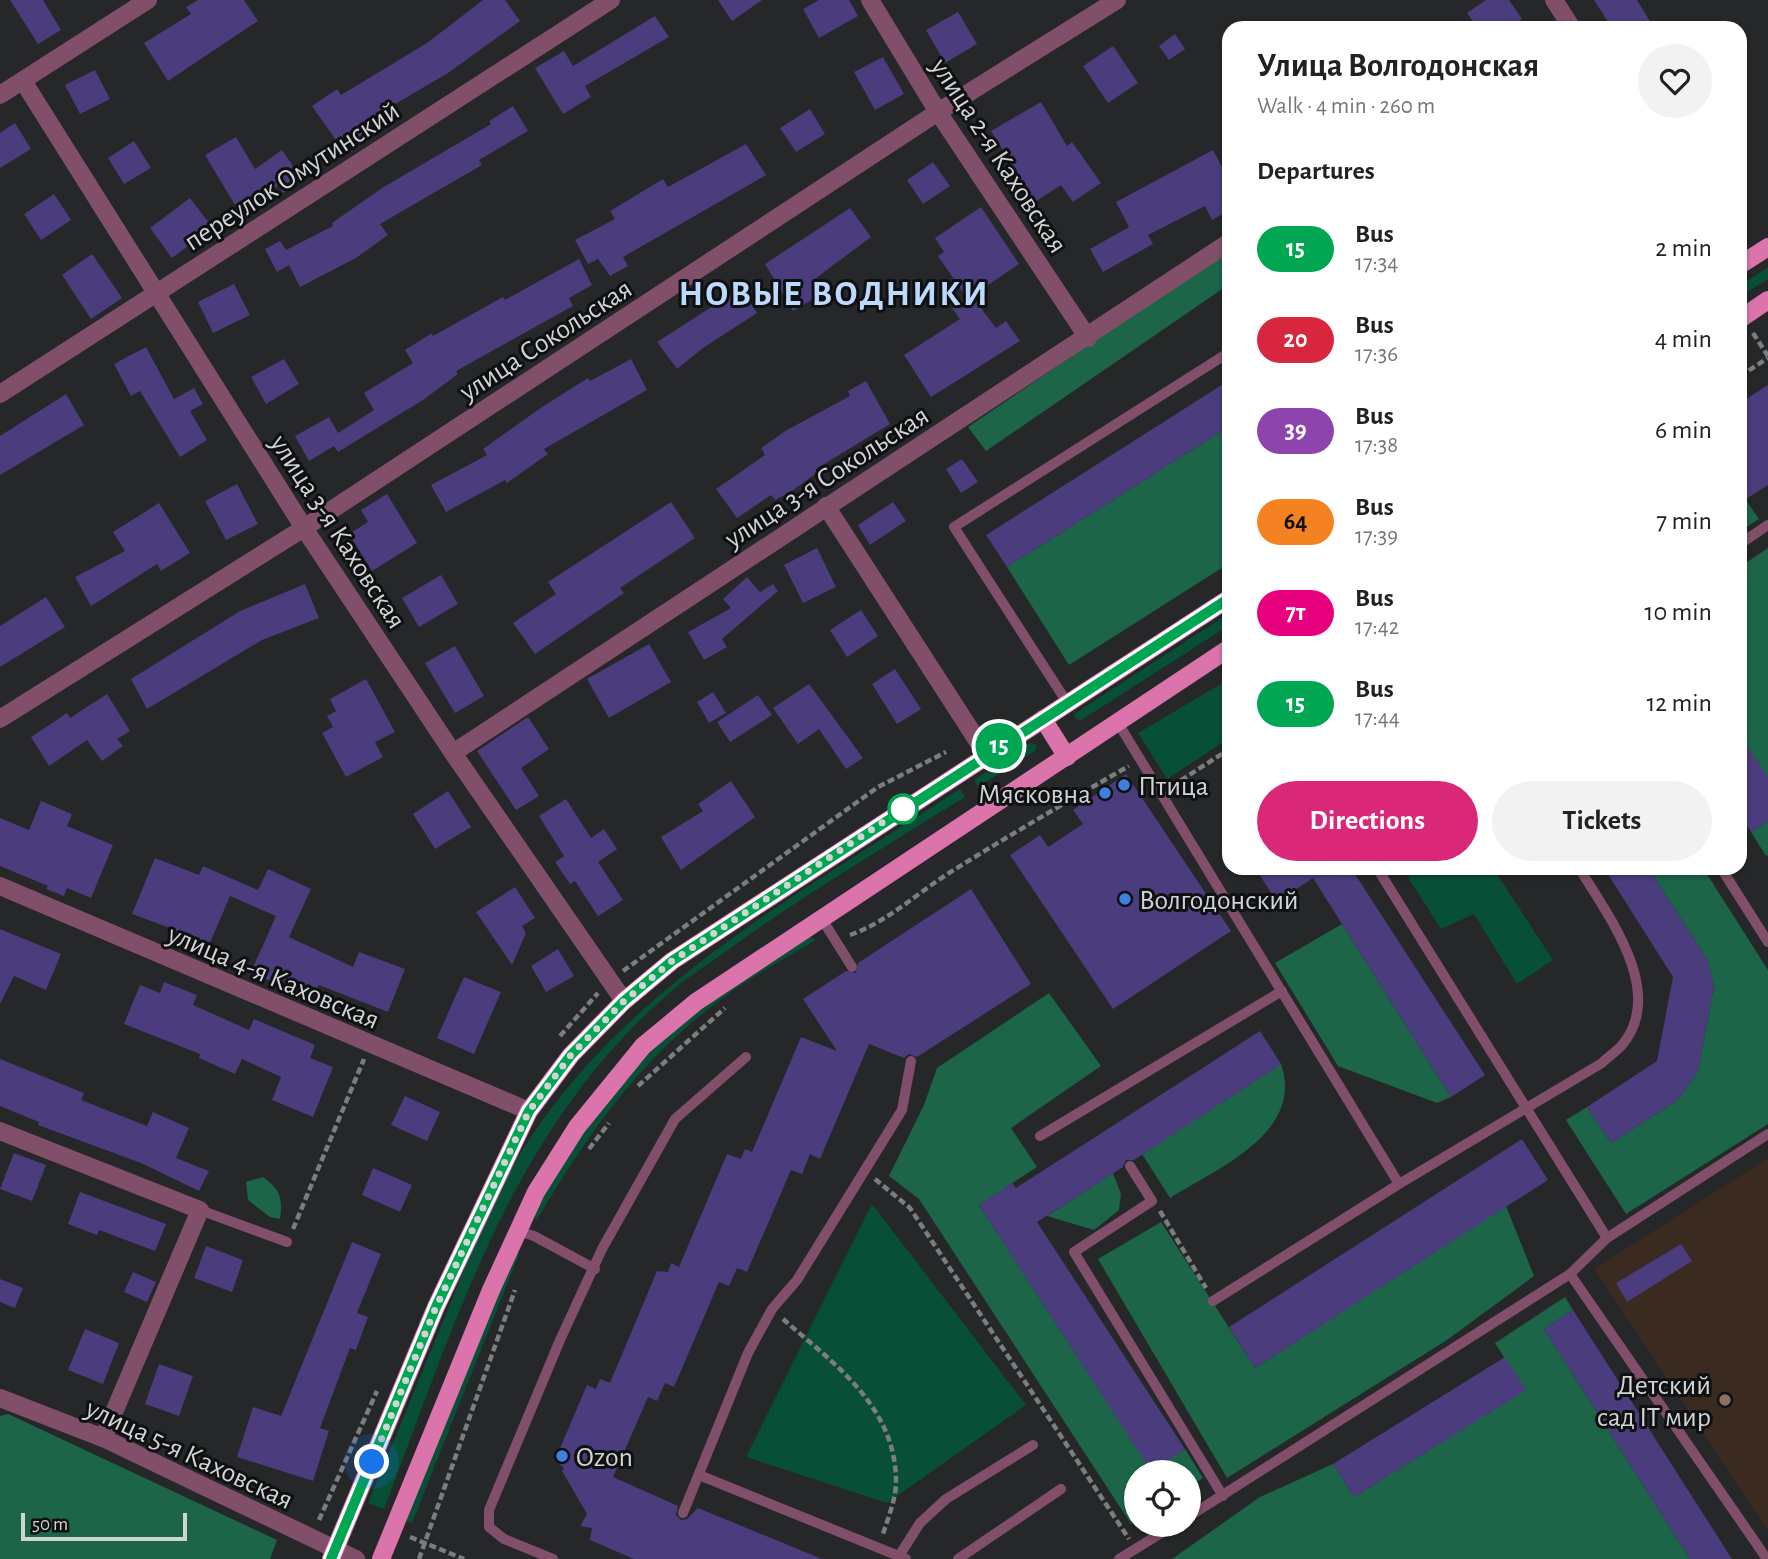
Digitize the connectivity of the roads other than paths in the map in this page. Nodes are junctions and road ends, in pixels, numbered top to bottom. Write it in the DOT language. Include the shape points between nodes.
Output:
graph roads {
  1 [pos="148,0"];
  2 [pos="611,0"];
  3 [pos="870,0"];
  4 [pos="1118,0"];
  5 [pos="1554,0"];
  6 [pos="1568,21"];
  7 [pos="23,81"];
  8 [pos="0,95"];
  9 [pos="939,112"];
  10 [pos="1222,247"];
  11 [pos="1768,247"];
  12 [pos="1747,260"];
  13 [pos="157,292"];
  14 [pos="1768,300"];
  15 [pos="1747,314"];
  16 [pos="1088,338"];
  17 [pos="1222,357"];
  18 [pos="0,394"];
  19 [pos="825,506"];
  20 [pos="1768,525"];
  21 [pos="304,528"];
  22 [pos="1747,539"];
  23 [pos="1222,603"];
  24 [pos="1222,653"];
  25 [pos="1068,704"];
  26 [pos="0,719"];
  27 [pos="1043,719"];
  28 [pos="1118,723"];
  29 [pos="453,753"];
  30 [pos="986,754"];
  31 [pos="1067,757"];
  32 [pos="1381,875"];
  33 [pos="1583,875"];
  34 [pos="1725,875"];
  35 [pos="0,886"];
  36 [pos="822,919"];
  37 [pos="1768,942"];
  38 [pos="852,967"];
  39 [pos="1282,991"];
  40 [pos="624,1001"];
  41 [pos="746,1057"];
  42 [pos="911,1061"];
  43 [pos="1527,1109"];
  44 [pos="529,1111"];
  45 [pos="0,1131"];
  46 [pos="1768,1134"];
  47 [pos="1040,1136"];
  48 [pos="1130,1166"];
  49 [pos="1399,1184"];
  50 [pos="200,1210"];
  51 [pos="518,1231"];
  52 [pos="1607,1238"];
  53 [pos="287,1242"];
  54 [pos="595,1269"];
  55 [pos="1570,1274"];
  56 [pos="1213,1301"];
  57 [pos="0,1398"];
  58 [pos="103,1438"];
  59 [pos="1033,1445"];
  60 [pos="699,1475"];
  61 [pos="1061,1489"];
  62 [pos="1223,1496"];
  63 [pos="1201,1509"];
  64 [pos="683,1513"];
  65 [pos="1155,1537"];
  66 [pos="333,1555"];
  67 [pos="902,1558"];
  68 [pos="356,1559"];
  69 [pos="381,1559"];
  70 [pos="553,1559"];
  71 [pos="958,1559"];
  72 [pos="1119,1559"];
  73 [pos="1767,1559"];
  1 -- 7 [label="street"];
  2 -- 13 [label="street, переулок Омутинский"];
  3 -- 9 [label="street, улица 2-я Каховская"];
  4 -- 9 [label="street, улица Сокольская"];
  5 -- 6 [label="street"];
  7 -- 8 [label="street"];
  7 -- 13 [label="street, улица 3-я Каховская"];
  9 -- 16 [label="street, улица 2-я Каховская"];
  9 -- 21 [label="street, улица Сокольская"];
  10 -- 16 [label="street, улица 3-я Сокольская"];
  11 -- 12 [label="main road"];
  13 -- 18 [label="street, переулок Омутинский"];
  13 -- 21 [label="street, улица 3-я Каховская"];
  14 -- 15 [label="main road"];
  16 -- 19 [label="street, улица 3-я Сокольская"];
  17 -- 25 [label="lane" via="954,527"];
  19 -- 29 [label="street, улица 3-я Сокольская"];
  19 -- 30 [label="street"];
  20 -- 22 [label="lane"];
  21 -- 26 [label="street, улица Сокольская"];
  21 -- 29 [label="street, улица 3-я Каховская"];
  23 -- 25 [label="main road"];
  24 -- 28 [label="main road"];
  25 -- 27 [label="main road"];
  27 -- 30 [label="main road"];
  27 -- 31 [label="main road"];
  28 -- 31 [label="main road"];
  28 -- 39 [label="lane"];
  29 -- 40 [label="street, улица 3-я Каховская"];
  30 -- 40 [label="main road" via="672,961"];
  31 -- 36 [label="main road"];
  32 -- 43 [label="lane"];
  33 -- 43 [label="lane" via="1628,951 1637,1007 1632,1028 1602,1063"];
  34 -- 37 [label="lane"];
  35 -- 44 [label="street, улица 4-я Каховская"];
  36 -- 38 [label="lane"];
  36 -- 51 [label="main road" via="696,1002 643,1046 577,1127 536,1192"];
  39 -- 47 [label="lane"];
  39 -- 49 [label="lane"];
  40 -- 44 [label="main road" via="571,1055"];
  41 -- 54 [label="lane" via="675,1119"];
  42 -- 60 [label="lane" via="902,1110 797,1280 772,1309 748,1353"];
  43 -- 49 [label="lane"];
  43 -- 52 [label="lane"];
  44 -- 66 [label="main road" via="436,1307"];
  45 -- 50 [label="street"];
  46 -- 52 [label="lane"];
  48 -- 62 [label="lane" via="1152,1201 1074,1252"];
  49 -- 56 [label="lane"];
  50 -- 53 [label="lane"];
  50 -- 58 [label="street"];
  51 -- 54 [label="lane"];
  51 -- 69 [label="main road"];
  52 -- 55 [label="lane"];
  54 -- 70 [label="lane" via="489,1510 489,1527 503,1538"];
  55 -- 62 [label="lane"];
  55 -- 73 [label="lane"];
  57 -- 58 [label="street, улица 5-я Каховская"];
  58 -- 66 [label="street, улица 5-я Каховская"];
  59 -- 67 [label="lane" via="946,1499 920,1523"];
  60 -- 64 [label="lane"];
  60 -- 67 [label="lane"];
  61 -- 71 [label="lane"];
  62 -- 63 [label="lane"];
  65 -- 72 [label="lane"];
  66 -- 68 [label="street, улица 5-я Каховская"];
}
